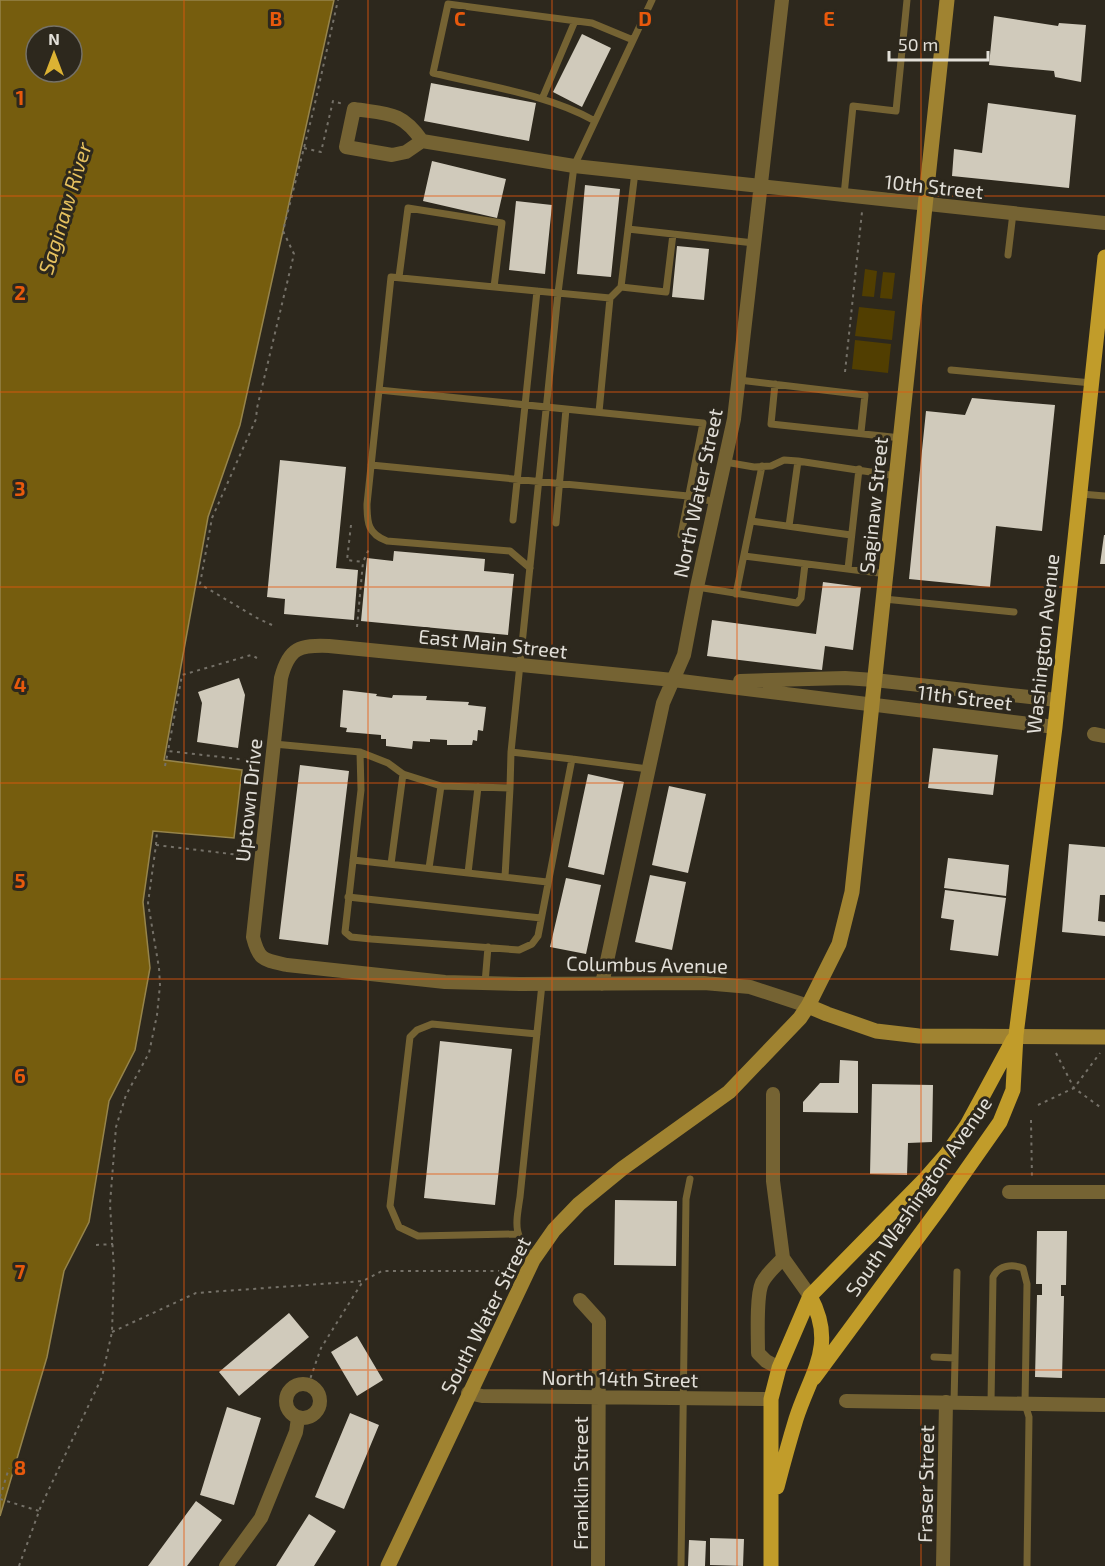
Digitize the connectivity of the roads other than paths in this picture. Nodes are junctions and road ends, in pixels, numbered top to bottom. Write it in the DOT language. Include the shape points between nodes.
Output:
graph roads {
  1 [pos="651,0"];
  2 [pos="782,0"];
  3 [pos="907,0"];
  4 [pos="947,0"];
  5 [pos="575,21"];
  6 [pos="633,40"];
  7 [pos="542,99"];
  8 [pos="595,121"];
  9 [pos="422,141"];
  10 [pos="574,166"];
  11 [pos="635,172"];
  12 [pos="760,185"];
  13 [pos="844,195"];
  14 [pos="924,205"];
  15 [pos="1013,213"];
  16 [pos="1105,223"];
  17 [pos="628,229"];
  18 [pos="673,234"];
  19 [pos="754,243"];
  20 [pos="1008,255"];
  21 [pos="1105,257"];
  22 [pos="399,278"];
  23 [pos="621,286"];
  24 [pos="494,287"];
  25 [pos="537,291"];
  26 [pos="558,293"];
  27 [pos="610,298"];
  28 [pos="951,370"];
  29 [pos="739,380"];
  30 [pos="1092,383"];
  31 [pos="775,384"];
  32 [pos="379,390"];
  33 [pos="525,405"];
  34 [pos="546,407"];
  35 [pos="566,409"];
  36 [pos="599,412"];
  37 [pos="861,432"];
  38 [pos="901,438"];
  39 [pos="798,461"];
  40 [pos="725,462"];
  41 [pos="371,465"];
  42 [pos="762,466"];
  43 [pos="858,469"];
  44 [pos="897,476"];
  45 [pos="518,480"];
  46 [pos="539,482"];
  47 [pos="559,484"];
  48 [pos="1080,494"];
  49 [pos="688,496"];
  50 [pos="1105,496"];
  51 [pos="716,502"];
  52 [pos="513,520"];
  53 [pos="751,521"];
  54 [pos="556,523"];
  55 [pos="789,526"];
  56 [pos="681,535"];
  57 [pos="851,535"];
  58 [pos="744,556"];
  59 [pos="804,564"];
  60 [pos="530,568"];
  61 [pos="848,569"];
  62 [pos="887,574"];
  63 [pos="697,587"];
  64 [pos="736,594"];
  65 [pos="884,599"];
  66 [pos="1014,612"];
  67 [pos="291,654"];
  68 [pos="520,665"];
  69 [pos="673,680"];
  70 [pos="874,680"];
  71 [pos="693,682"];
  72 [pos="1058,700"];
  73 [pos="871,706"];
  74 [pos="1054,727"];
  75 [pos="274,744"];
  76 [pos="360,752"];
  77 [pos="511,752"];
  78 [pos="572,759"];
  79 [pos="648,768"];
  80 [pos="403,774"];
  81 [pos="441,786"];
  82 [pos="478,787"];
  83 [pos="510,788"];
  84 [pos="353,860"];
  85 [pos="391,864"];
  86 [pos="429,868"];
  87 [pos="468,873"];
  88 [pos="505,877"];
  89 [pos="547,882"];
  90 [pos="348,897"];
  91 [pos="541,918"];
  92 [pos="488,947"];
  93 [pos="257,953"];
  94 [pos="485,983"];
  95 [pos="542,984"];
  96 [pos="602,984"];
  97 [pos="808,1005"];
  98 [pos="537,1034"];
  99 [pos="1016,1035"];
  100 [pos="1105,1036"];
  101 [pos="773,1094"];
  102 [pos="690,1179"];
  103 [pos="1009,1192"];
  104 [pos="1105,1192"];
  105 [pos="516,1234"];
  106 [pos="783,1258"];
  107 [pos="533,1260"];
  108 [pos="957,1272"];
  109 [pos="810,1296"];
  110 [pos="580,1300"];
  111 [pos="934,1358"];
  112 [pos="955,1358"];
  113 [pos="779,1368"];
  114 [pos="814,1378"];
  115 [pos="468,1393"];
  116 [pos="600,1397"];
  117 [pos="684,1398"];
  118 [pos="771,1399"];
  119 [pos="846,1401"];
  120 [pos="950,1403"];
  121 [pos="991,1403"];
  122 [pos="1025,1404"];
  123 [pos="1105,1405"];
  124 [pos="298,1418"];
  125 [pos="772,1503"];
  126 [pos="226,1566"];
  127 [pos="388,1566"];
  128 [pos="598,1566"];
  129 [pos="681,1566"];
  130 [pos="771,1566"];
  131 [pos="943,1566"];
  132 [pos="1027,1566"];
  1 -- 6 [label="lane"];
  2 -- 12 [label="street, North Water Street"];
  3 -- 13 [label="lane" via="896,111 853,106"];
  4 -- 14 [label="street, Saginaw Street"];
  5 -- 6 [label="lane" via="592,23"];
  5 -- 7 [label="lane"];
  5 -- 7 [label="lane" via="448,4 433,73"];
  6 -- 8 [label="lane"];
  7 -- 8 [label="lane"];
  8 -- 10 [label="lane"];
  9 -- 9 [label="street" via="412,125 397,116 354,109 346,147 392,155 406,152"];
  9 -- 10 [label="street, 10th Street"];
  10 -- 11 [label="street, 10th Street"];
  10 -- 26 [label="lane"];
  11 -- 12 [label="street, 10th Street"];
  11 -- 17 [label="lane"];
  12 -- 13 [label="street, 10th Street"];
  12 -- 19 [label="street, North Water Street"];
  13 -- 14 [label="street, 10th Street"];
  14 -- 15 [label="street, 10th Street"];
  14 -- 38 [label="street, Saginaw Street"];
  15 -- 16 [label="street, 10th Street"];
  15 -- 20 [label="lane"];
  17 -- 18 [label="lane"];
  17 -- 23 [label="lane"];
  18 -- 19 [label="lane"];
  18 -- 23 [label="lane" via="666,292"];
  19 -- 29 [label="street, North Water Street"];
  21 -- 30 [label="main road, Washington Avenue"];
  22 -- 24 [label="lane"];
  22 -- 24 [label="lane" via="408,208 502,223"];
  22 -- 32 [label="lane" via="391,277"];
  23 -- 27 [label="lane"];
  24 -- 25 [label="lane"];
  25 -- 26 [label="lane"];
  25 -- 33 [label="lane"];
  26 -- 27 [label="lane"];
  26 -- 34 [label="lane"];
  27 -- 36 [label="lane"];
  28 -- 30 [label="lane"];
  29 -- 31 [label="lane"];
  29 -- 40 [label="street, North Water Street"];
  30 -- 48 [label="main road, Washington Avenue"];
  31 -- 37 [label="lane" via="865,395"];
  31 -- 37 [label="lane" via="771,424"];
  32 -- 33 [label="lane"];
  32 -- 41 [label="lane"];
  33 -- 34 [label="lane"];
  33 -- 45 [label="lane"];
  34 -- 35 [label="lane"];
  34 -- 46 [label="lane"];
  35 -- 36 [label="lane"];
  35 -- 47 [label="lane"];
  36 -- 49 [label="lane" via="703,423"];
  37 -- 38 [label="lane"];
  38 -- 44 [label="street, Saginaw Street"];
  39 -- 42 [label="lane"];
  39 -- 43 [label="lane"];
  39 -- 55 [label="lane"];
  40 -- 42 [label="lane"];
  40 -- 51 [label="street, North Water Street"];
  41 -- 45 [label="lane"];
  41 -- 60 [label="lane" via="367,518 377,537 510,551"];
  42 -- 53 [label="lane"];
  43 -- 44 [label="lane"];
  43 -- 57 [label="lane"];
  44 -- 62 [label="street, Saginaw Street"];
  45 -- 46 [label="lane"];
  45 -- 52 [label="lane"];
  46 -- 47 [label="lane"];
  46 -- 60 [label="lane"];
  47 -- 49 [label="lane"];
  47 -- 54 [label="lane"];
  48 -- 50 [label="lane"];
  48 -- 72 [label="main road, Washington Avenue"];
  49 -- 51 [label="lane"];
  49 -- 56 [label="lane"];
  51 -- 63 [label="street, North Water Street"];
  53 -- 55 [label="lane"];
  53 -- 58 [label="lane"];
  55 -- 57 [label="lane"];
  57 -- 61 [label="lane"];
  58 -- 59 [label="lane"];
  58 -- 64 [label="lane"];
  59 -- 61 [label="lane"];
  59 -- 64 [label="lane" via="801,598 797,603"];
  60 -- 68 [label="lane"];
  61 -- 62 [label="lane"];
  62 -- 65 [label="street, Saginaw Street"];
  63 -- 64 [label="lane"];
  63 -- 69 [label="street, North Water Street" via="684,655"];
  65 -- 66 [label="lane"];
  65 -- 70 [label="street, Saginaw Street"];
  67 -- 68 [label="street, East Main Street" via="309,645"];
  67 -- 75 [label="street, Uptown Drive" via="281,678"];
  68 -- 69 [label="street, East Main Street"];
  68 -- 77 [label="lane"];
  69 -- 71 [label="street, East Main Street"];
  69 -- 79 [label="street, North Water Street" via="663,703"];
  70 -- 71 [label="street, East Main Street"];
  70 -- 72 [label="street, East Main Street"];
  70 -- 73 [label="street, Saginaw Street"];
  71 -- 73 [label="street, East Main Street"];
  72 -- 74 [label="main road, Washington Avenue"];
  73 -- 74 [label="street, 11th Street"];
  73 -- 97 [label="street, Saginaw Street" via="852,892 839,944"];
  74 -- 99 [label="main road, Washington Avenue"];
  75 -- 76 [label="lane"];
  75 -- 93 [label="street, Uptown Drive" via="253,937"];
  76 -- 80 [label="lane"];
  76 -- 84 [label="lane" via="361,790"];
  77 -- 78 [label="lane"];
  77 -- 83 [label="lane"];
  78 -- 79 [label="lane"];
  78 -- 89 [label="lane"];
  79 -- 96 [label="street, North Water Street"];
  80 -- 81 [label="lane"];
  80 -- 85 [label="lane"];
  81 -- 82 [label="lane"];
  81 -- 86 [label="lane"];
  82 -- 83 [label="lane"];
  82 -- 87 [label="lane"];
  83 -- 88 [label="lane"];
  84 -- 85 [label="lane"];
  84 -- 90 [label="lane"];
  85 -- 86 [label="lane"];
  86 -- 87 [label="lane"];
  87 -- 88 [label="lane"];
  88 -- 89 [label="lane"];
  89 -- 91 [label="lane"];
  90 -- 91 [label="lane"];
  90 -- 92 [label="lane" via="345,932 351,937"];
  91 -- 92 [label="lane" via="532,945 519,950"];
  92 -- 94 [label="lane"];
  93 -- 94 [label="street, Columbus Avenue" via="267,961 287,965"];
  94 -- 95 [label="street, Columbus Avenue"];
  95 -- 96 [label="street, Columbus Avenue"];
  95 -- 98 [label="lane"];
  96 -- 97 [label="street, Columbus Avenue" via="693,982 750,987"];
  97 -- 99 [label="street, Columbus Avenue" via="876,1031 919,1036"];
  97 -- 107 [label="street, South Water Street" via="729,1092 579,1204"];
  98 -- 105 [label="lane"];
  98 -- 105 [label="lane" via="432,1024 410,1037 390,1206 399,1227 418,1236"];
  99 -- 100 [label="street, Columbus Avenue"];
  99 -- 109 [label="main road, South Washington Avenue" via="967,1125 946,1155"];
  99 -- 114 [label="main road, South Washington Avenue" via="1013,1090 1000,1122"];
  101 -- 106 [label="street" via="773,1181"];
  102 -- 117 [label="lane" via="686,1198"];
  103 -- 104 [label="street"];
  105 -- 107 [label="lane"];
  106 -- 109 [label="street"];
  106 -- 113 [label="street" via="761,1285 759,1304 758,1353"];
  107 -- 115 [label="street, South Water Street"];
  108 -- 112 [label="lane"];
  109 -- 113 [label="main road"];
  109 -- 114 [label="main road" via="822,1330"];
  110 -- 116 [label="street, Franklin Street" via="599,1321"];
  111 -- 112 [label="lane"];
  112 -- 120 [label="lane"];
  113 -- 118 [label="main road"];
  114 -- 125 [label="main road" via="797,1417"];
  115 -- 116 [label="street, North 14th Street"];
  115 -- 127 [label="street, South Water Street"];
  116 -- 117 [label="street, North 14th Street"];
  116 -- 128 [label="street, Franklin Street"];
  117 -- 118 [label="street, North 14th Street"];
  117 -- 129 [label="lane"];
  118 -- 125 [label="main road"];
  119 -- 120 [label="street"];
  120 -- 121 [label="street"];
  120 -- 131 [label="street, Fraser Street"];
  121 -- 122 [label="street"];
  121 -- 122 [label="lane" via="993,1277 1001,1268 1016,1266 1023,1268 1027,1284"];
  122 -- 123 [label="street"];
  122 -- 132 [label="lane" via="1029,1417"];
  124 -- 124 [label="street" via="310,1417 318,1409 320,1398 308,1385 297,1385 286,1397 286,1407"];
  124 -- 126 [label="street" via="261,1518"];
  125 -- 130 [label="main road"];
}
